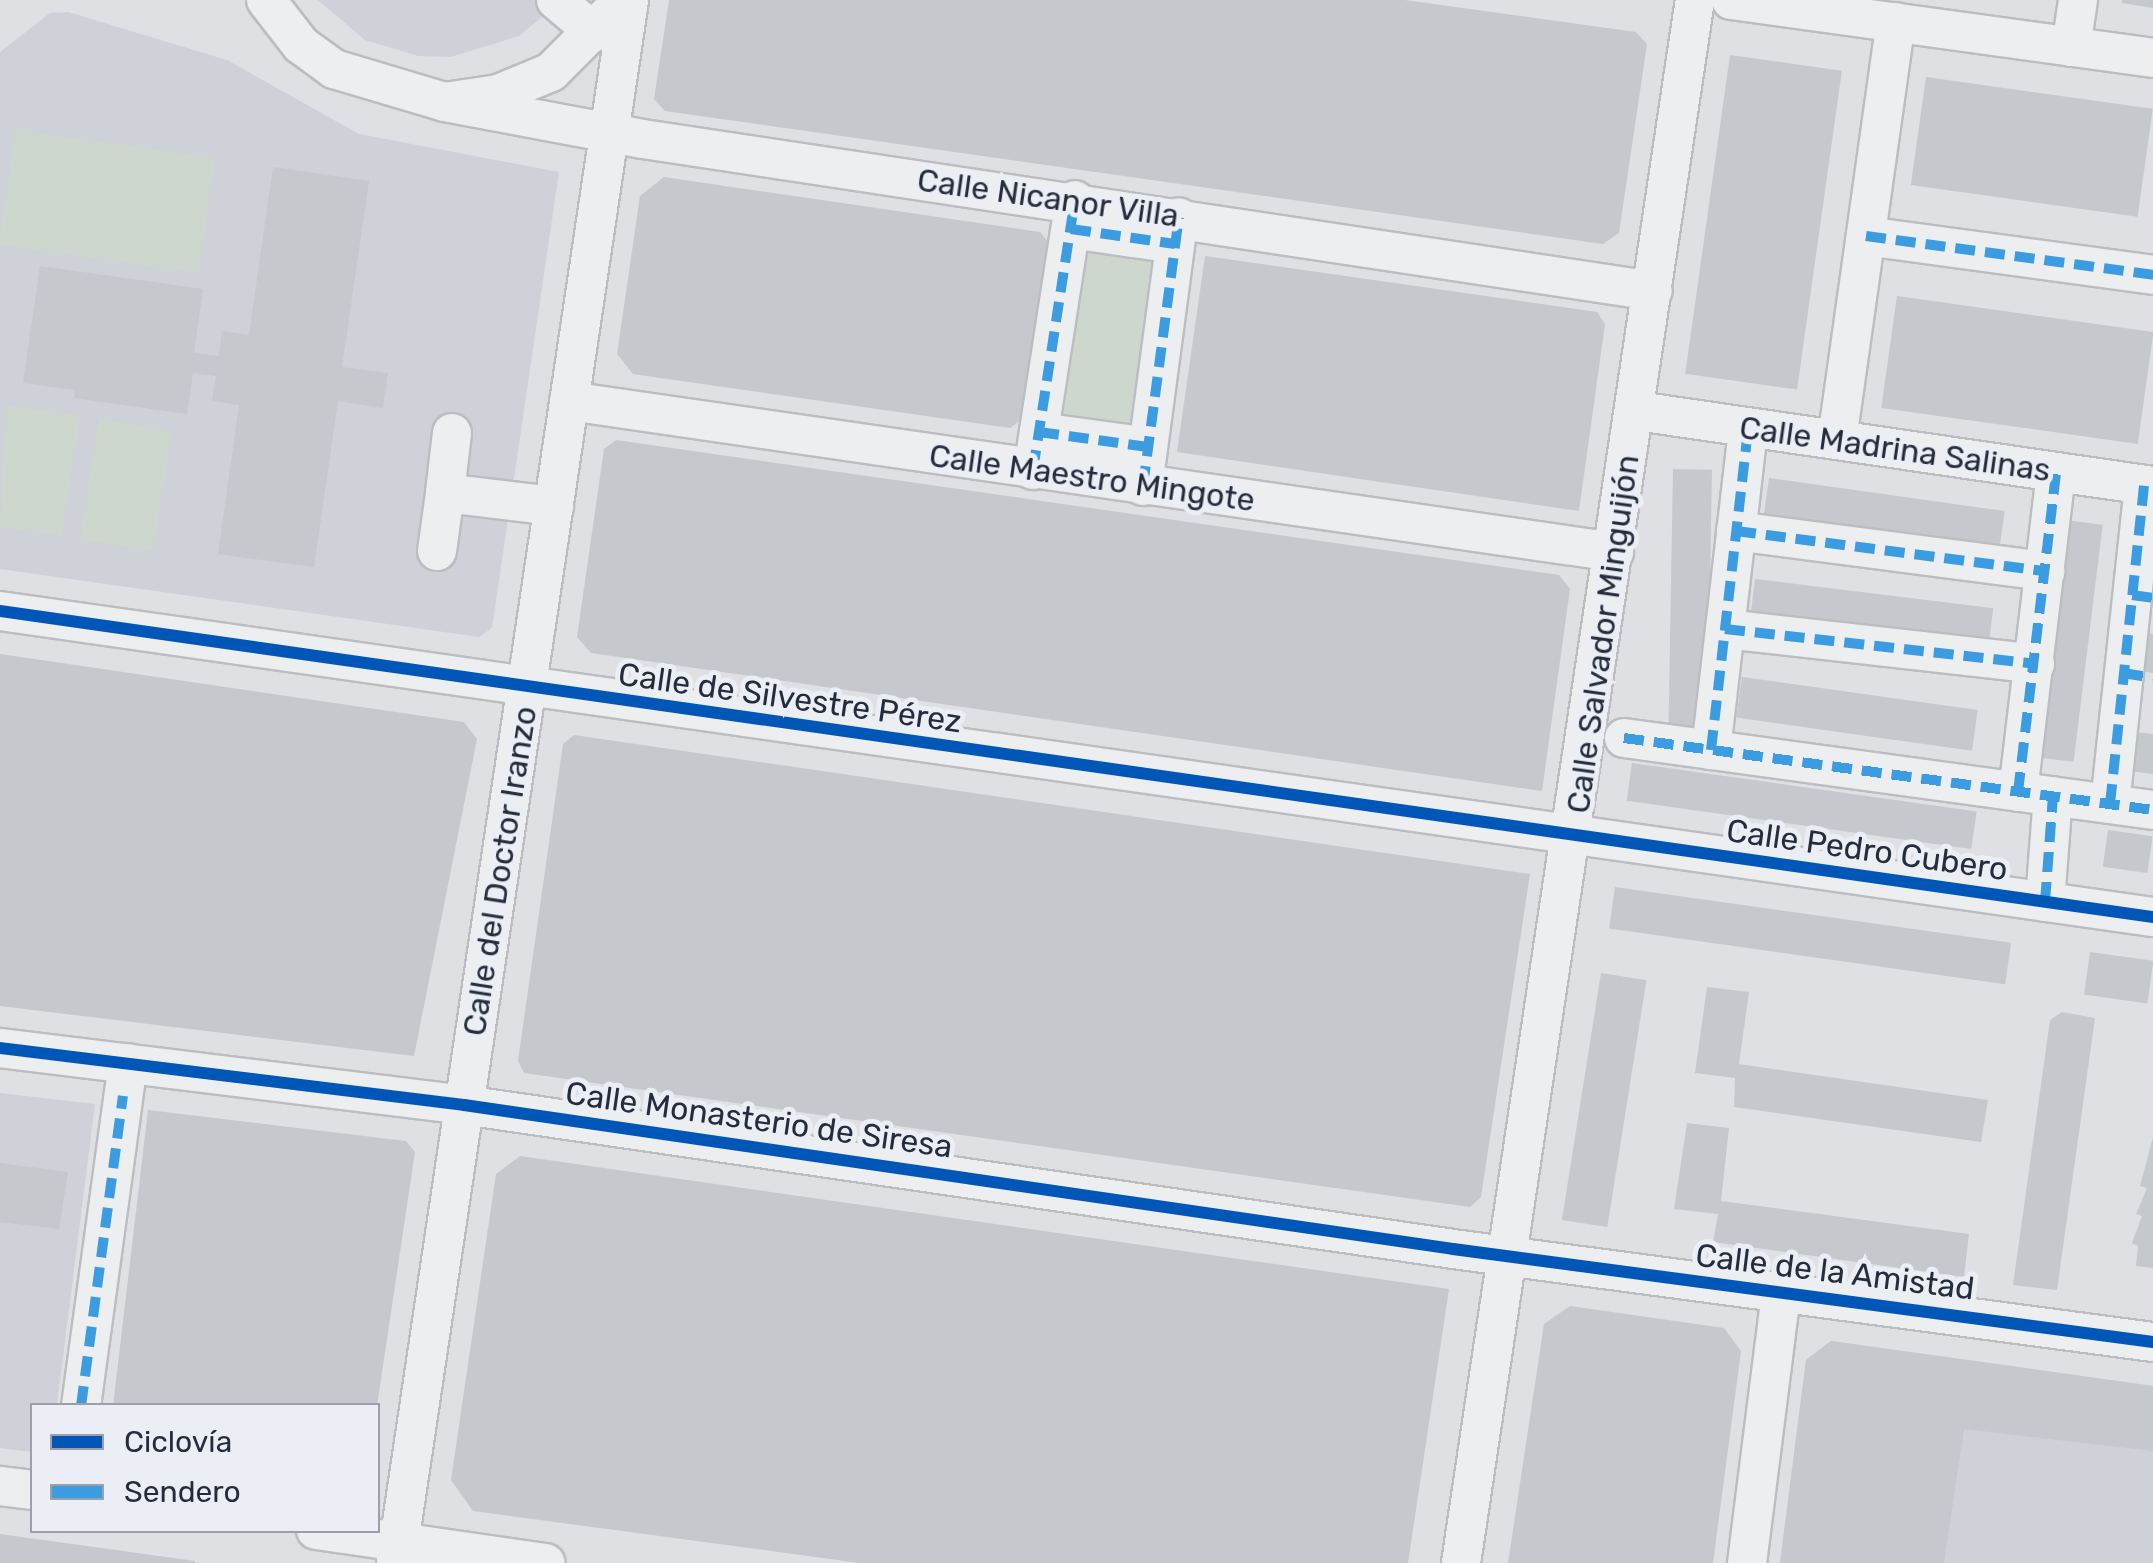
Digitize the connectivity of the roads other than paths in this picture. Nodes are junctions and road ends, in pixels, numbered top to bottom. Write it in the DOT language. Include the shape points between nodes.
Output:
graph roads {
  1 [pos="266,0"];
  2 [pos="556,0"];
  3 [pos="626,0"];
  4 [pos="1695,0"];
  5 [pos="1731,0"];
  6 [pos="2078,0"];
  7 [pos="1896,22"];
  8 [pos="594,32"];
  9 [pos="2071,47"];
  10 [pos="2153,58"];
  11 [pos="445,102"];
  12 [pos="609,133"];
  13 [pos="1073,215"];
  14 [pos="1177,231"];
  15 [pos="1866,236"];
  16 [pos="2153,275"];
  17 [pos="1652,291"];
  18 [pos="570,401"];
  19 [pos="1636,412"];
  20 [pos="1748,428"];
  21 [pos="1038,432"];
  22 [pos="452,433"];
  23 [pos="1837,440"];
  24 [pos="1148,447"];
  25 [pos="1033,470"];
  26 [pos="2056,472"];
  27 [pos="1142,486"];
  28 [pos="2149,486"];
  29 [pos="445,493"];
  30 [pos="554,506"];
  31 [pos="1736,531"];
  32 [pos="437,552"];
  33 [pos="1614,552"];
  34 [pos="2045,571"];
  35 [pos="2142,596"];
  36 [pos="0,611"];
  37 [pos="1725,629"];
  38 [pos="2035,664"];
  39 [pos="2138,675"];
  40 [pos="527,688"];
  41 [pos="1624,738"];
  42 [pos="1710,750"];
  43 [pos="2036,794"];
  44 [pos="2110,804"];
  45 [pos="2153,810"];
  46 [pos="1573,838"];
  47 [pos="2045,902"];
  48 [pos="2153,918"];
  49 [pos="0,1048"];
  50 [pos="125,1080"];
  51 [pos="464,1105"];
  52 [pos="1509,1256"];
  53 [pos="1781,1293"];
  54 [pos="2153,1342"];
  55 [pos="80,1403"];
  56 [pos="0,1486"];
  57 [pos="30,1490"];
  58 [pos="327,1533"];
  59 [pos="398,1553"];
  60 [pos="546,1563"];
  61 [pos="1461,1563"];
  62 [pos="1747,1563"];
  1 -- 11 [label="street, Calle Nicanor Villa" via="302,45 334,69"];
  2 -- 8 [label="street"];
  3 -- 8 [label="street"];
  3 -- 12 [label="street, Calle del Doctor Iranzo"];
  4 -- 17 [label="street, Calle Salvador Minguijón"];
  5 -- 7 [label="street"];
  6 -- 9 [label="street"];
  7 -- 9 [label="street"];
  7 -- 15 [label="street"];
  8 -- 11 [label="street" via="551,72 526,85"];
  9 -- 10 [label="street"];
  11 -- 12 [label="street, Calle Nicanor Villa"];
  12 -- 13 [label="street, Calle Nicanor Villa"];
  12 -- 18 [label="street, Calle del Doctor Iranzo"];
  13 -- 14 [label="street, Calle Nicanor Villa"];
  13 -- 21 [label="street"];
  14 -- 17 [label="street, Calle Nicanor Villa"];
  14 -- 24 [label="street"];
  15 -- 16 [label="street"];
  15 -- 23 [label="street"];
  17 -- 19 [label="street, Calle Salvador Minguijón"];
  18 -- 25 [label="street, Calle Maestro Mingote"];
  18 -- 30 [label="street, Calle del Doctor Iranzo"];
  19 -- 20 [label="street, Calle Madrina Salinas"];
  19 -- 33 [label="street, Calle Salvador Minguijón"];
  20 -- 23 [label="street, Calle Madrina Salinas"];
  20 -- 31 [label="street"];
  21 -- 24 [label="street"];
  21 -- 25 [label="street"];
  22 -- 29 [label="street"];
  23 -- 26 [label="street, Calle Madrina Salinas"];
  24 -- 27 [label="street"];
  25 -- 27 [label="street, Calle Maestro Mingote"];
  26 -- 28 [label="street, Calle Madrina Salinas"];
  26 -- 34 [label="street"];
  27 -- 33 [label="street, Calle Maestro Mingote"];
  28 -- 35 [label="street"];
  29 -- 30 [label="street"];
  29 -- 32 [label="street"];
  30 -- 40 [label="street, Calle del Doctor Iranzo"];
  31 -- 34 [label="street"];
  31 -- 37 [label="street"];
  33 -- 46 [label="street, Calle Salvador Minguijón"];
  34 -- 38 [label="street"];
  35 -- 39 [label="street"];
  36 -- 40 [label="street, Calle de Silvestre Pérez"];
  37 -- 38 [label="street"];
  37 -- 42 [label="street"];
  38 -- 43 [label="street"];
  39 -- 44 [label="street"];
  40 -- 46 [label="street, Calle de Silvestre Pérez"];
  40 -- 51 [label="street, Calle del Doctor Iranzo"];
  41 -- 42 [label="street"];
  42 -- 43 [label="street"];
  43 -- 44 [label="street"];
  43 -- 47 [label="street"];
  44 -- 45 [label="street"];
  46 -- 47 [label="street, Calle Pedro Cubero"];
  46 -- 52 [label="street, Calle Salvador Minguijón"];
  47 -- 48 [label="street, Calle Pedro Cubero"];
  49 -- 50 [label="street, Calle Monasterio de Siresa"];
  50 -- 51 [label="street, Calle Monasterio de Siresa"];
  50 -- 55 [label="street"];
  51 -- 52 [label="street, Calle Monasterio de Siresa"];
  51 -- 59 [label="street, Calle del Doctor Iranzo"];
  52 -- 53 [label="street, Calle de la Amistad"];
  52 -- 61 [label="street, Calle Salvador Minguijón"];
  53 -- 54 [label="street, Calle de la Amistad"];
  53 -- 62 [label="street"];
  56 -- 57 [label="street"];
  58 -- 59 [label="street"];
  59 -- 60 [label="street"];
}
